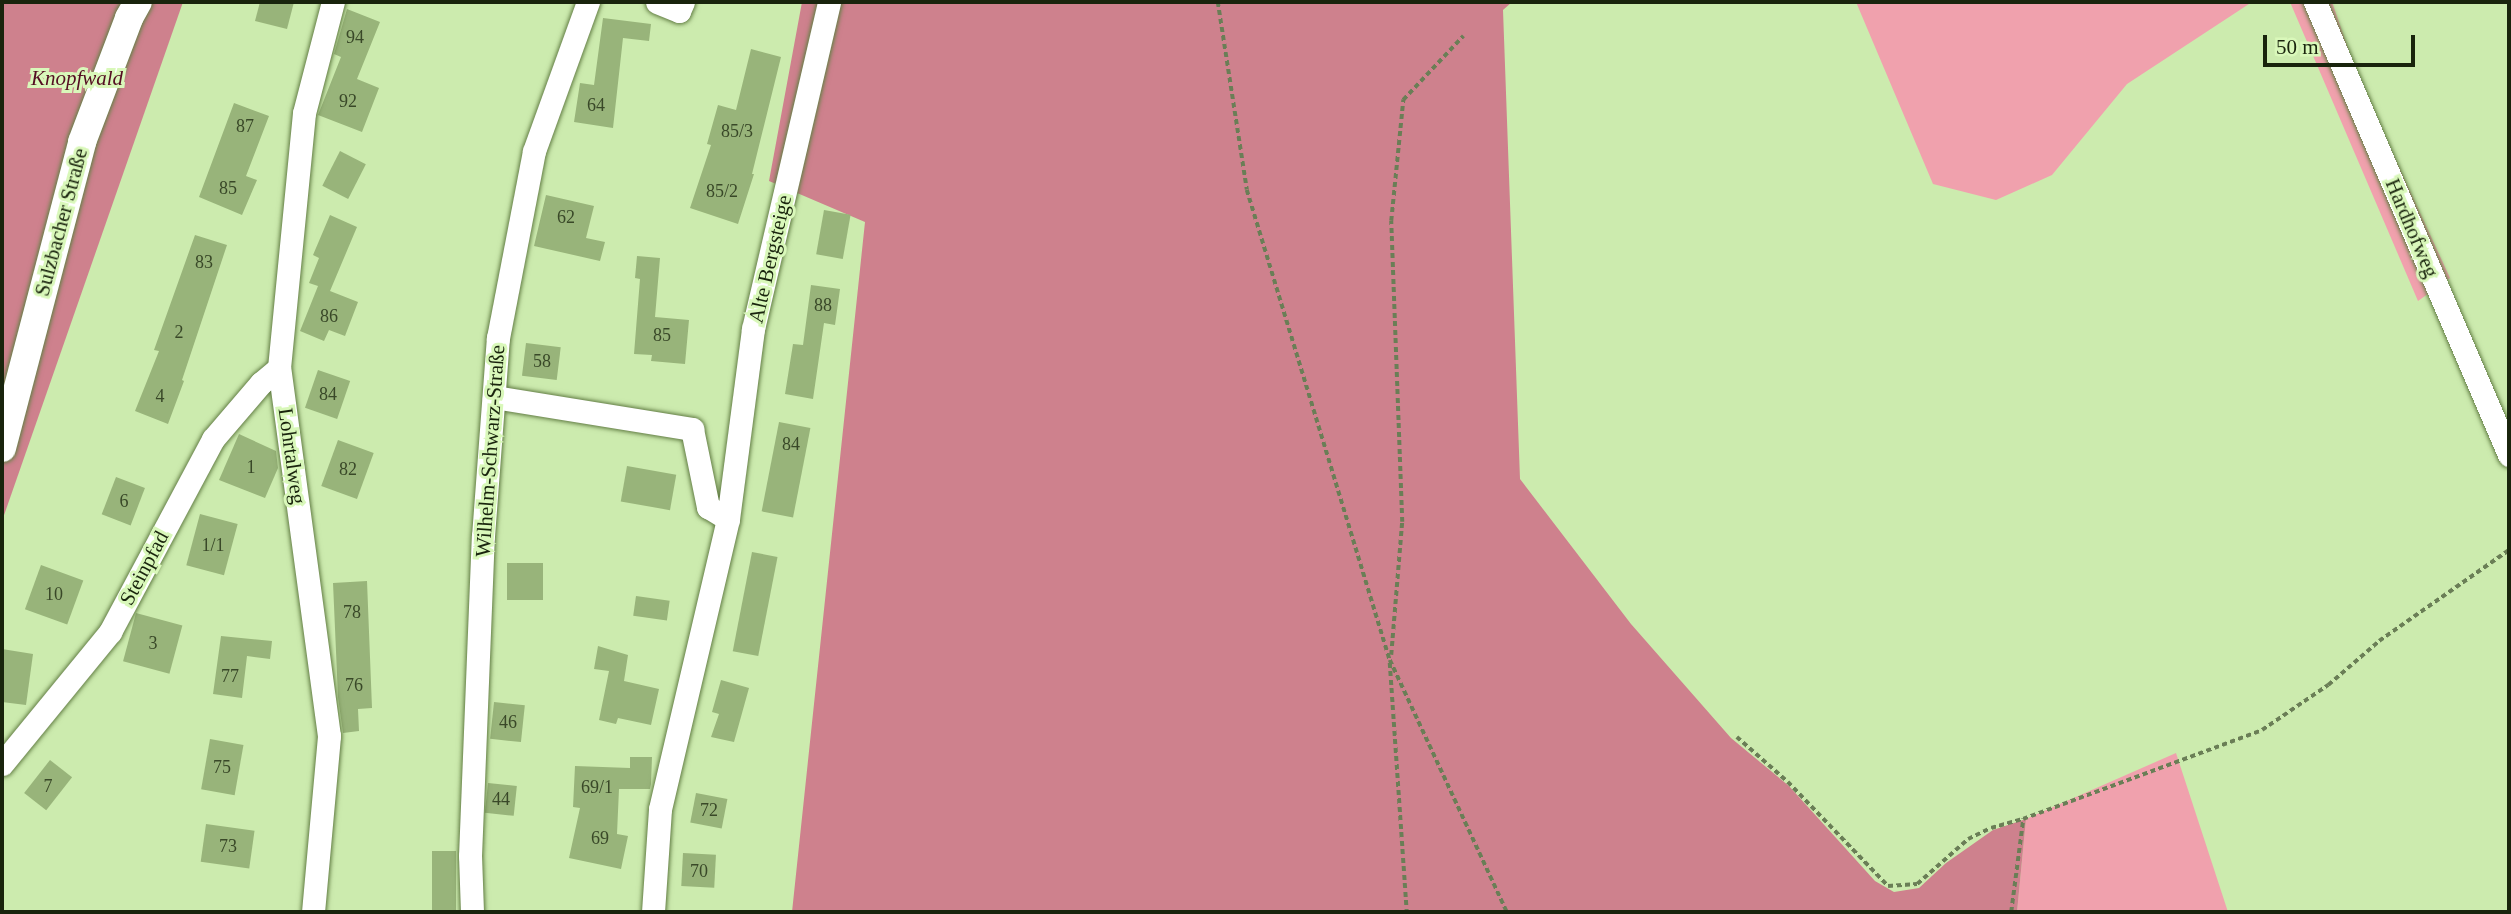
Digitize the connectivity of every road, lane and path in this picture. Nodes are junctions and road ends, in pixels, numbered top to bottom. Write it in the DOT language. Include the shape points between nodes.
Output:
graph roads {
  1 [pos="138,2"];
  2 [pos="333,2"];
  3 [pos="588,2"];
  4 [pos="657,2"];
  5 [pos="683,2"];
  6 [pos="829,2"];
  7 [pos="1218,2"];
  8 [pos="2315,2"];
  9 [pos="1462,36"];
  10 [pos="279,368"];
  11 [pos="494,397"];
  12 [pos="2,448"];
  13 [pos="2509,455"];
  14 [pos="728,519"];
  15 [pos="2509,550"];
  16 [pos="1390,660"];
  17 [pos="1737,737"];
  18 [pos="2,764"];
  19 [pos="2023,819"];
  20 [pos="313,912"];
  21 [pos="471,912"];
  22 [pos="653,912"];
  23 [pos="1407,912"];
  24 [pos="1507,912"];
  25 [pos="2011,912"];
  1 -- 12 [label="main road, Sulzbacher Straße" via="82,142"];
  2 -- 10 [label="street, Lohrtalweg" via="304,113"];
  3 -- 11 [label="street, Wilhelm-Schwarz-Straße" via="534,151 498,338"];
  4 -- 5 [label="street" via="680,11"];
  6 -- 14 [label="street, Alte Bergsteige" via="753,329"];
  7 -- 16 [label="path" via="1247,190"];
  8 -- 13 [label="street, Hardhofweg"];
  9 -- 16 [label="path" via="1403,100 1391,221 1402,522"];
  10 -- 18 [label="street, Steinpfad" via="213,439 110,632"];
  10 -- 20 [label="street, Lohrtalweg" via="329,736"];
  11 -- 14 [label="street" via="692,429 708,507"];
  11 -- 21 [label="street, Wilhelm-Schwarz-Straße" via="482,564"];
  14 -- 22 [label="street, Alte Bergsteige" via="660,809"];
  15 -- 19 [label="path" via="2262,730"];
  16 -- 23 [label="path"];
  16 -- 24 [label="path"];
  17 -- 19 [label="path" via="1788,782 1888,886 1917,884 1968,839"];
  19 -- 25 [label="path"];
}
